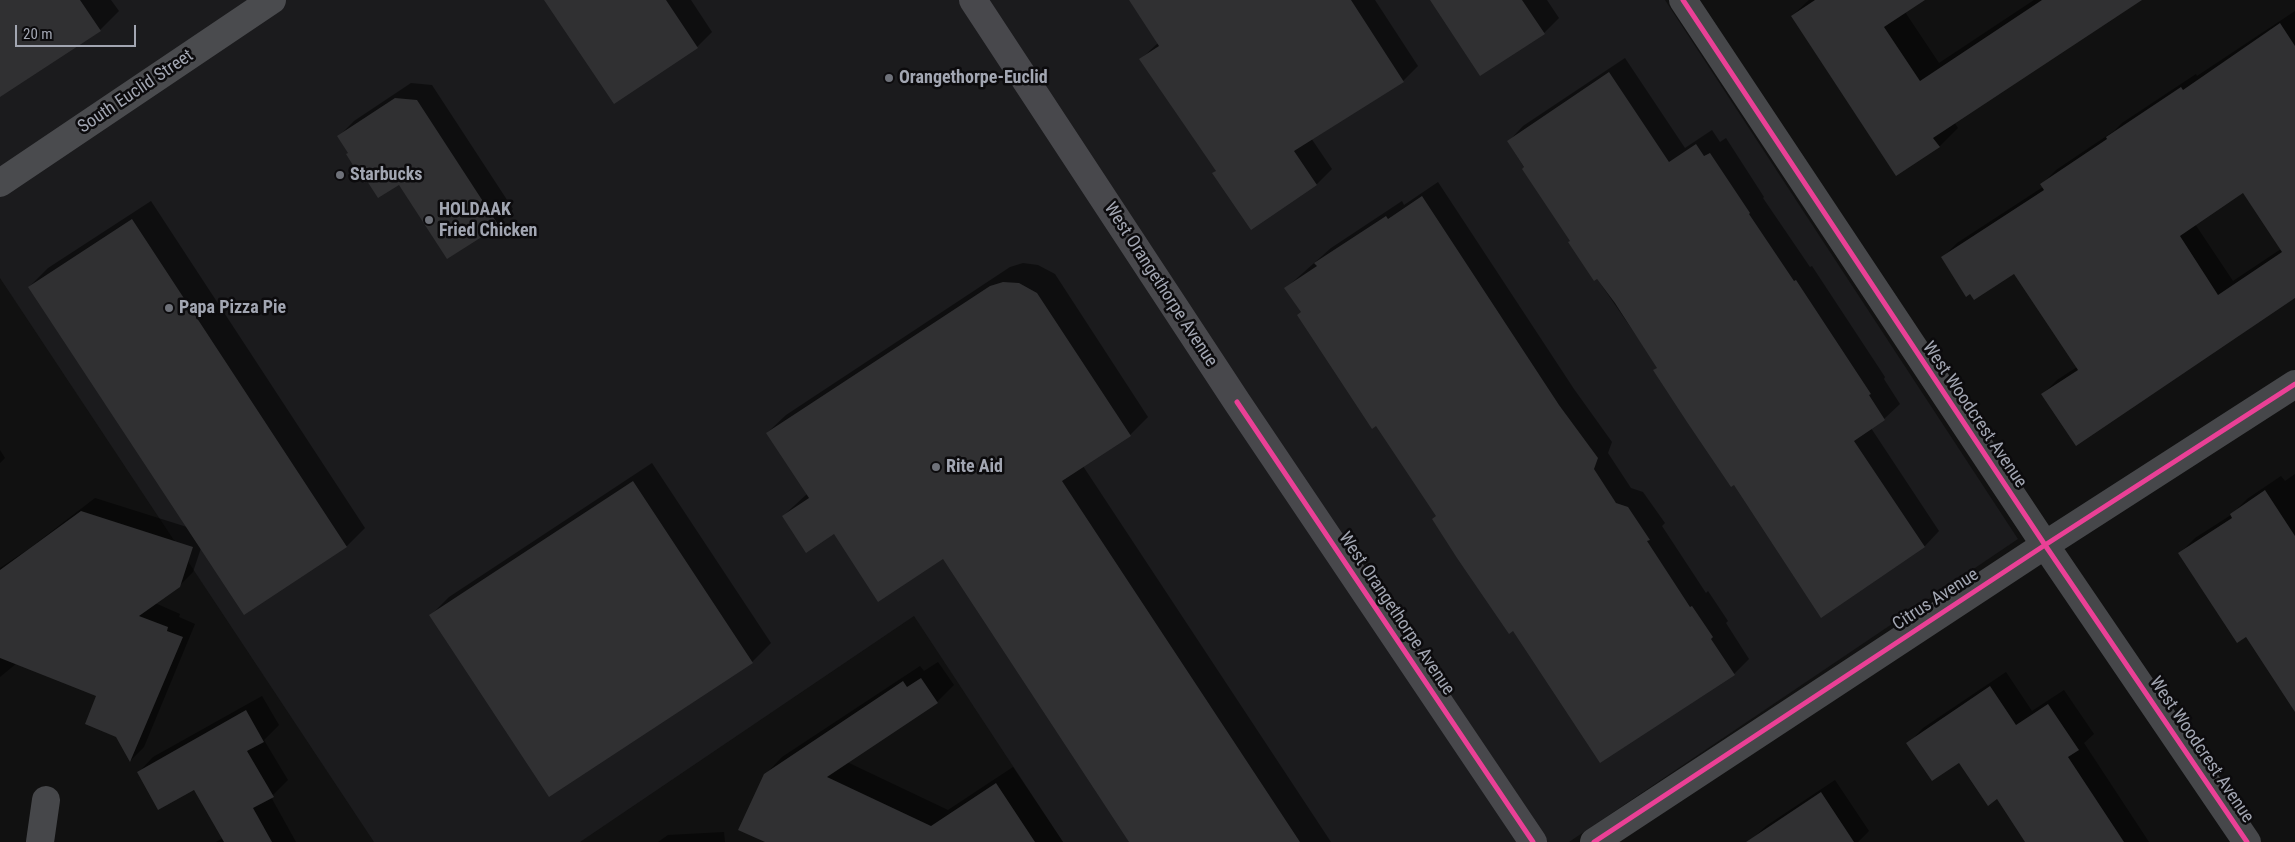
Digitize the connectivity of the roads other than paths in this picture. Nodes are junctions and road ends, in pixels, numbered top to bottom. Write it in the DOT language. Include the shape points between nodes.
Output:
graph roads {
  1 [pos="272,0"];
  2 [pos="974,0"];
  3 [pos="1682,0"];
  4 [pos="0,183"];
  5 [pos="2295,384"];
  6 [pos="2045,546"];
  7 [pos="46,800"];
  8 [pos="40,842"];
  9 [pos="1533,842"];
  10 [pos="1594,842"];
  11 [pos="2247,842"];
  1 -- 4 [label="main road, South Euclid Street"];
  2 -- 9 [label="main road, West Orangethorpe Avenue" via="1242,410"];
  3 -- 6 [label="street, West Woodcrest Avenue"];
  5 -- 6 [label="street, Citrus Avenue"];
  6 -- 10 [label="street, Citrus Avenue"];
  6 -- 11 [label="street, West Woodcrest Avenue"];
  7 -- 8 [label="street"];
}
